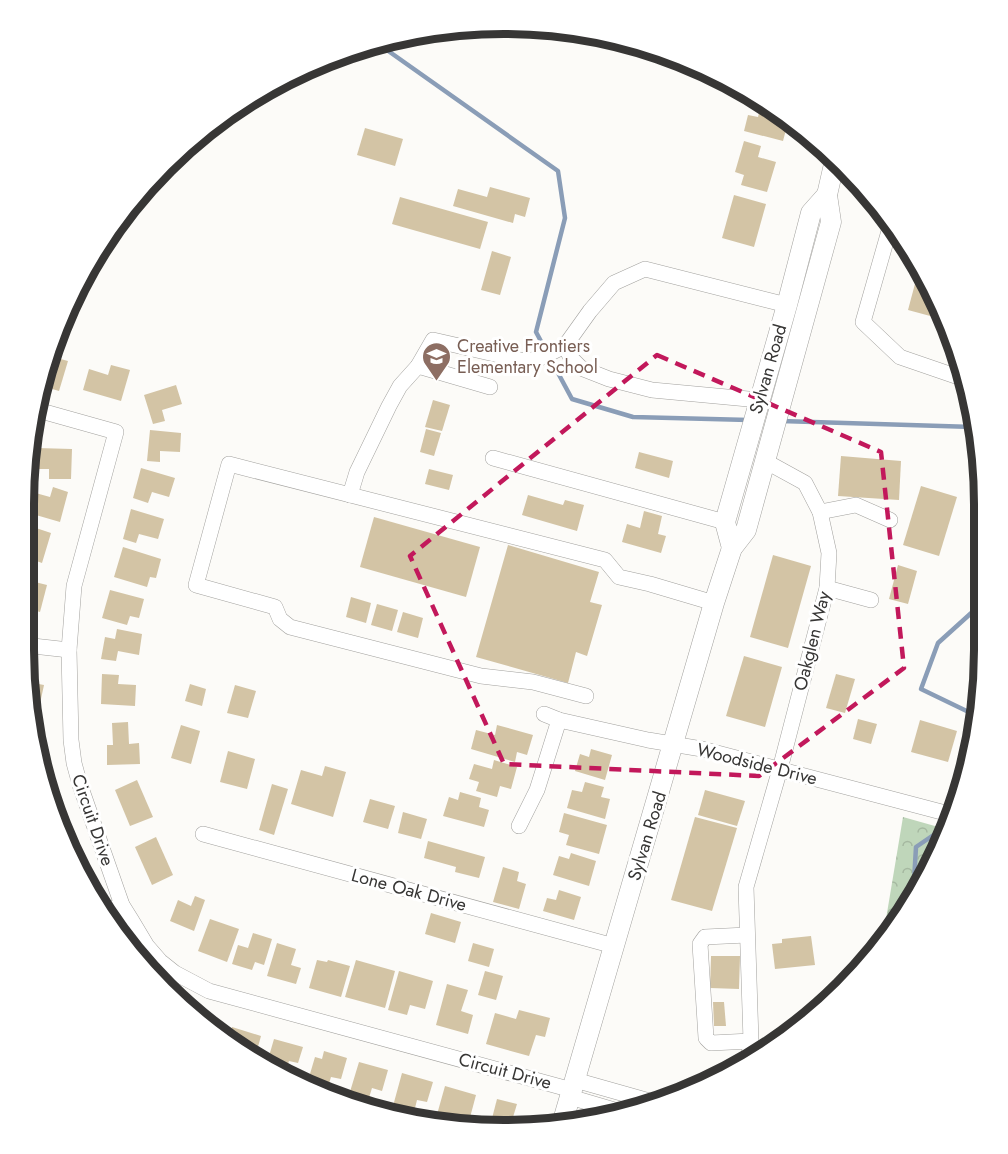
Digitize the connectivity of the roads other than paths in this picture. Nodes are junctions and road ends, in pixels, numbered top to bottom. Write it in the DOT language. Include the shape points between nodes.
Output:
graph roads {
  1 [pos="833,169"];
  2 [pos="827,195"];
  3 [pos="888,235"];
  4 [pos="787,305"];
  5 [pos="561,348"];
  6 [pos="418,366"];
  7 [pos="956,376"];
  8 [pos="490,387"];
  9 [pos="757,405"];
  10 [pos="44,412"];
  11 [pos="493,458"];
  12 [pos="765,460"];
  13 [pos="350,495"];
  14 [pos="820,512"];
  15 [pos="890,520"];
  16 [pos="725,522"];
  17 [pos="732,548"];
  18 [pos="826,588"];
  19 [pos="871,600"];
  20 [pos="714,603"];
  21 [pos="34,646"];
  22 [pos="69,650"];
  23 [pos="586,696"];
  24 [pos="544,714"];
  25 [pos="559,720"];
  26 [pos="674,744"];
  27 [pos="780,769"];
  28 [pos="945,813"];
  29 [pos="519,826"];
  30 [pos="203,834"];
  31 [pos="122,905"];
  32 [pos="112,909"];
  33 [pos="747,935"];
  34 [pos="615,946"];
  35 [pos="751,1041"];
  36 [pos="750,1050"];
  37 [pos="573,1089"];
  38 [pos="638,1100"];
  39 [pos="611,1107"];
  40 [pos="565,1115"];
  1 -- 2 [label="main road, Sylvan Road"];
  2 -- 4 [label="main road, Sylvan Road" via="811,213"];
  2 -- 12 [label="main road, Sylvan Road" via="831,222"];
  3 -- 7 [label="street" via="863,322 900,357"];
  4 -- 5 [label="street" via="645,269 614,282"];
  4 -- 9 [label="main road, Sylvan Road"];
  5 -- 6 [label="street" via="525,361 433,339"];
  5 -- 9 [label="street" via="580,368 609,379 652,390"];
  6 -- 8 [label="street"];
  6 -- 13 [label="street" via="389,406"];
  9 -- 16 [label="main road, Sylvan Road"];
  10 -- 22 [label="street, Circuit Drive" via="116,432 74,586"];
  11 -- 16 [label="street"];
  12 -- 14 [label="street, Oakglen Way" via="805,483"];
  12 -- 17 [label="main road, Sylvan Road" via="746,530"];
  13 -- 20 [label="street" via="605,560 619,578"];
  13 -- 23 [label="street" via="229,464 196,585 274,607 290,627 481,676 533,682"];
  14 -- 15 [label="street" via="856,505"];
  14 -- 18 [label="street, Oakglen Way" via="830,553"];
  16 -- 17 [label="main road"];
  17 -- 20 [label="main road, Sylvan Road"];
  18 -- 19 [label="street"];
  18 -- 27 [label="street, Oakglen Way"];
  20 -- 26 [label="main road, Sylvan Road"];
  21 -- 22 [label="street"];
  22 -- 31 [label="street, Circuit Drive" via="74,763"];
  24 -- 25 [label="street, Woodside Drive"];
  25 -- 26 [label="street, Woodside Drive"];
  25 -- 29 [label="street" via="537,790"];
  26 -- 27 [label="street, Woodside Drive"];
  26 -- 34 [label="main road, Sylvan Road"];
  27 -- 28 [label="street, Woodside Drive"];
  27 -- 33 [label="street, Oakglen Way" via="746,887"];
  30 -- 34 [label="street, Lone Oak Drive"];
  31 -- 32 [label="street"];
  31 -- 37 [label="street, Circuit Drive" via="160,961 209,991"];
  33 -- 35 [label="street, Oakglen Way"];
  33 -- 35 [label="street" via="705,937 700,944 706,1038 711,1043"];
  34 -- 37 [label="main road, Sylvan Road"];
  35 -- 36 [label="street"];
  37 -- 38 [label="street"];
  37 -- 39 [label="street"];
  37 -- 40 [label="main road, Sylvan Road"];
}
